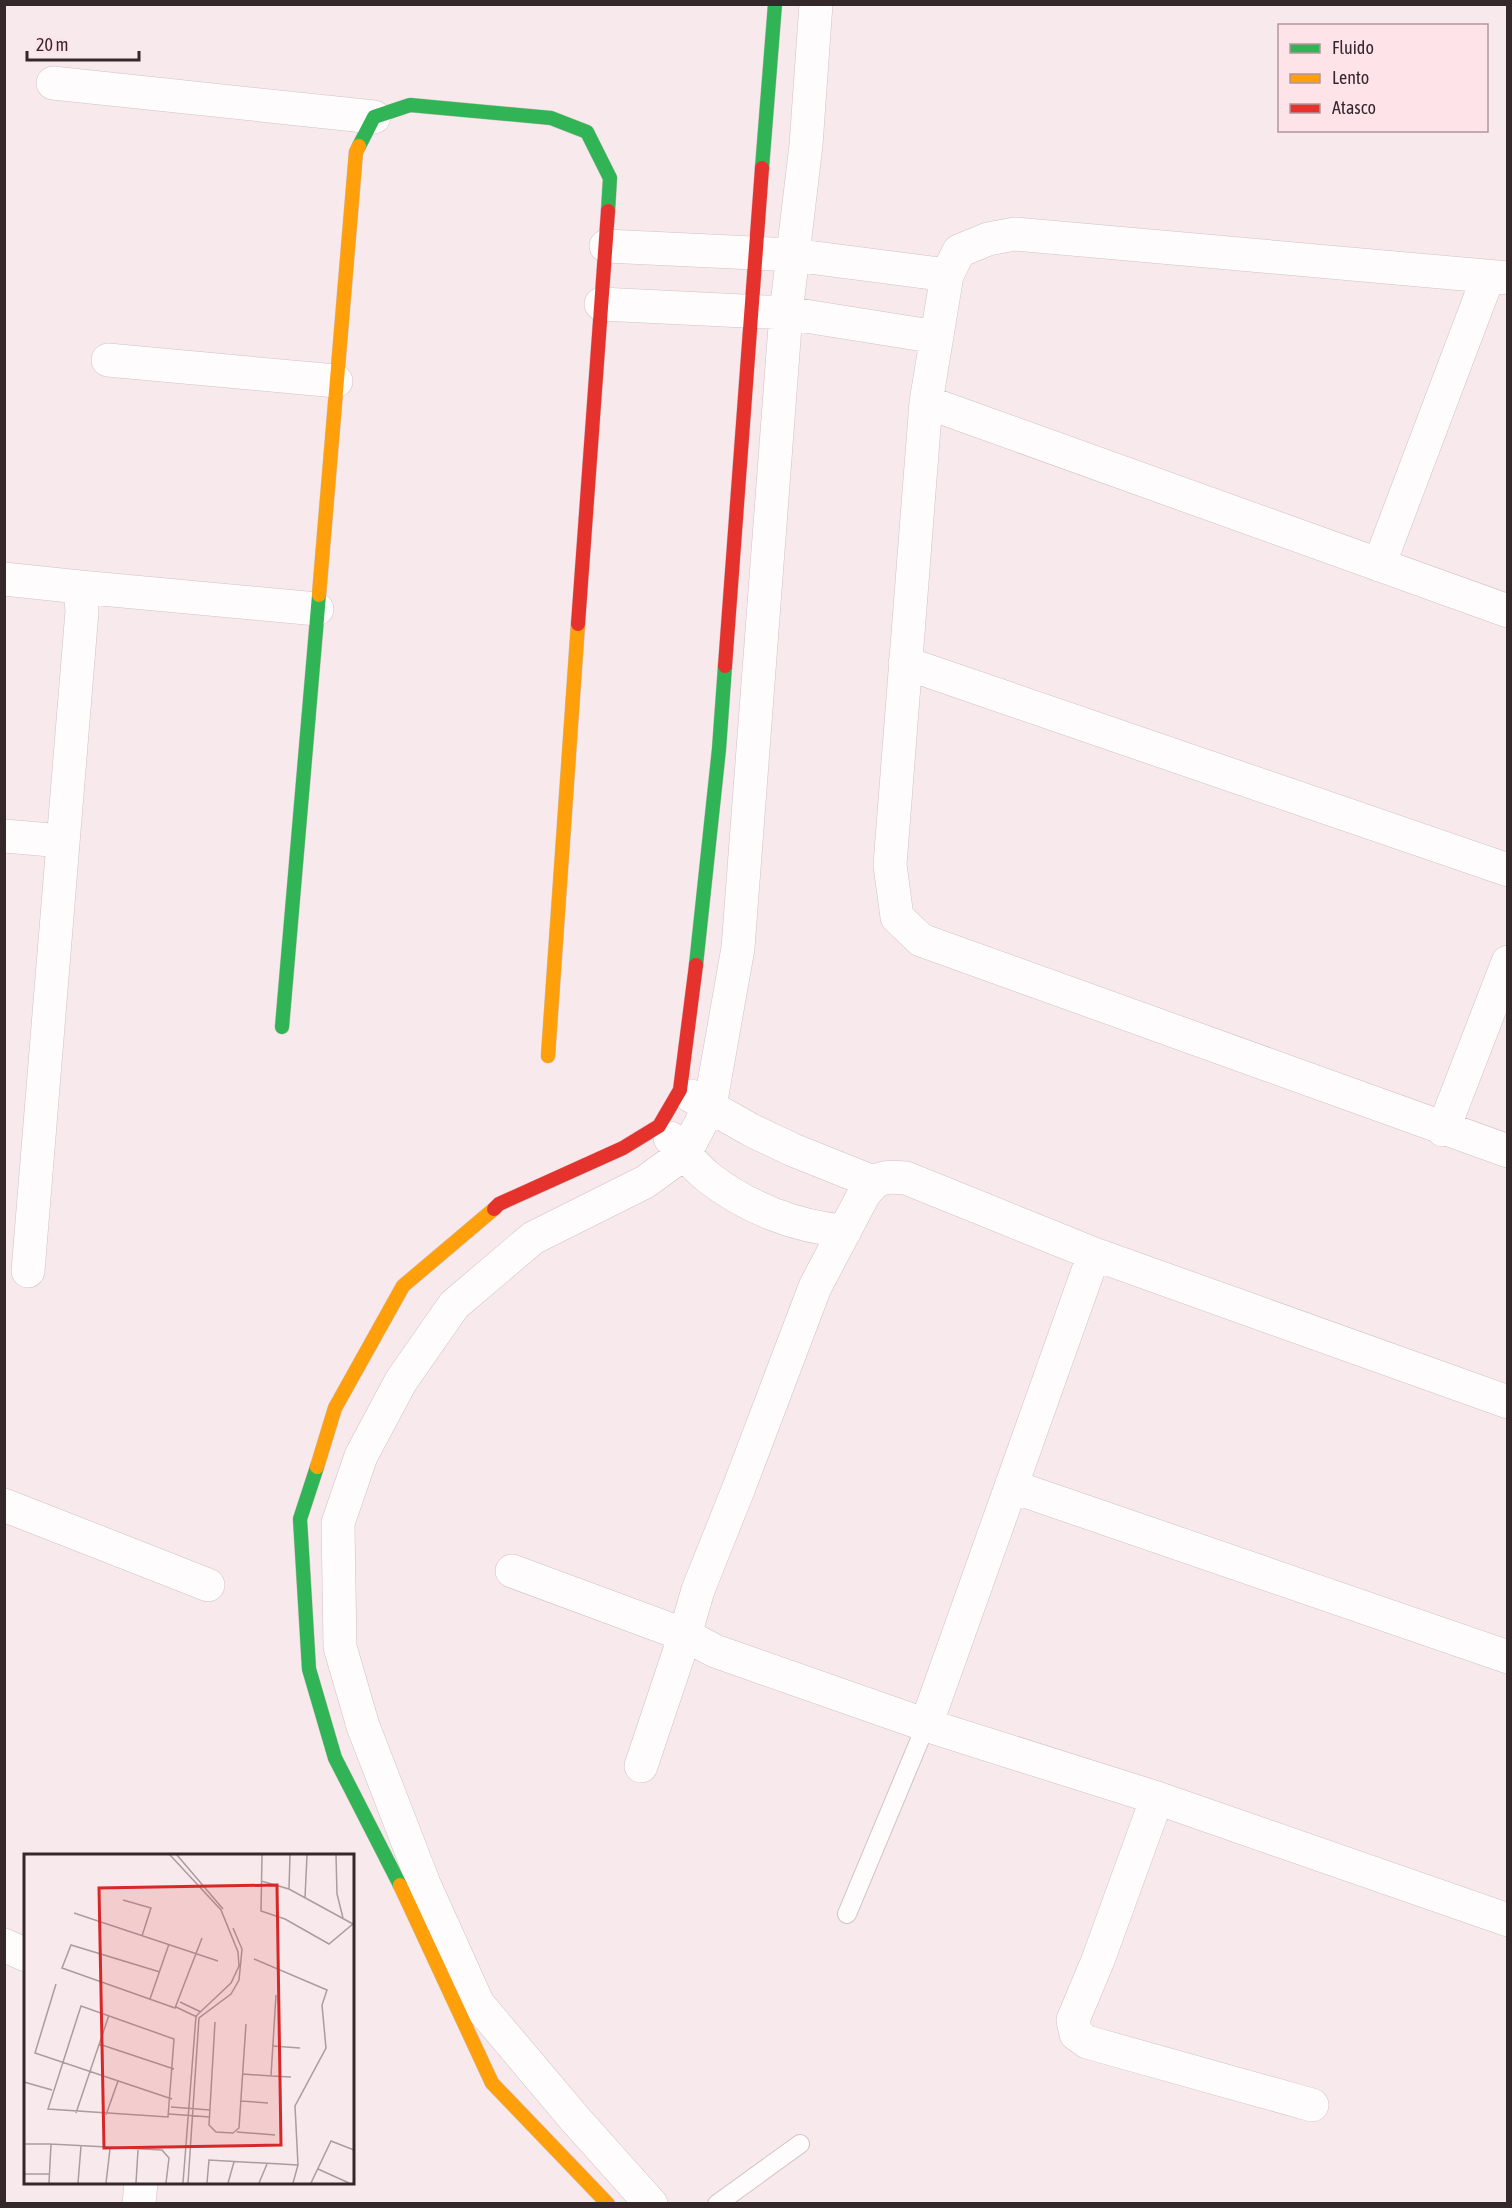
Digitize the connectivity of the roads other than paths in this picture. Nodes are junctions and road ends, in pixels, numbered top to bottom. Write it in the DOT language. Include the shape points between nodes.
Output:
graph roads {
  1 [pos="776,4"];
  2 [pos="816,4"];
  3 [pos="53,83"];
  4 [pos="374,117"];
  5 [pos="606,246"];
  6 [pos="755,251"];
  7 [pos="793,255"];
  8 [pos="947,275"];
  9 [pos="1498,278"];
  10 [pos="601,304"];
  11 [pos="751,310"];
  12 [pos="786,313"];
  13 [pos="937,337"];
  14 [pos="108,360"];
  15 [pos="336,381"];
  16 [pos="926,402"];
  17 [pos="1379,565"];
  18 [pos="4,579"];
  19 [pos="80,587"];
  20 [pos="317,609"];
  21 [pos="1508,611"];
  22 [pos="905,663"];
  23 [pos="4,836"];
  24 [pos="63,841"];
  25 [pos="1508,870"];
  26 [pos="1508,962"];
  27 [pos="282,1027"];
  28 [pos="548,1056"];
  29 [pos="680,1090"];
  30 [pos="710,1106"];
  31 [pos="658,1126"];
  32 [pos="1443,1130"];
  33 [pos="1508,1151"];
  34 [pos="685,1153"];
  35 [pos="873,1182"];
  36 [pos="845,1231"];
  37 [pos="1094,1254"];
  38 [pos="28,1271"];
  39 [pos="1508,1402"];
  40 [pos="1011,1486"];
  41 [pos="4,1505"];
  42 [pos="512,1571"];
  43 [pos="208,1585"];
  44 [pos="685,1635"];
  45 [pos="1508,1657"];
  46 [pos="926,1725"];
  47 [pos="641,1766"];
  48 [pos="1156,1798"];
  49 [pos="847,1914"];
  50 [pos="1508,1920"];
  51 [pos="4,1946"];
  52 [pos="24,1954"];
  53 [pos="1312,2105"];
  54 [pos="800,2144"];
  55 [pos="141,2184"];
  56 [pos="139,2204"];
  57 [pos="608,2204"];
  58 [pos="651,2204"];
  59 [pos="717,2204"];
  1 -- 6 [label="street"];
  2 -- 7 [label="street"];
  3 -- 4 [label="street"];
  4 -- 5 [label="street" via="410,105 551,118 587,132 610,178"];
  4 -- 15 [label="street" via="356,152"];
  5 -- 6 [label="street"];
  5 -- 10 [label="street"];
  6 -- 7 [label="street"];
  6 -- 11 [label="street"];
  7 -- 8 [label="street"];
  7 -- 12 [label="street"];
  8 -- 9 [label="street" via="959,251 988,239 1015,234"];
  8 -- 13 [label="street"];
  9 -- 17 [label="street"];
  10 -- 11 [label="street"];
  10 -- 28 [label="street"];
  11 -- 12 [label="street"];
  11 -- 29 [label="street" via="719,749"];
  12 -- 13 [label="street"];
  12 -- 30 [label="street" via="738,948"];
  13 -- 16 [label="street"];
  14 -- 15 [label="street"];
  15 -- 20 [label="street"];
  16 -- 17 [label="street"];
  16 -- 22 [label="street"];
  17 -- 21 [label="street"];
  18 -- 19 [label="street"];
  19 -- 20 [label="street"];
  19 -- 24 [label="street" via="82,611"];
  20 -- 27 [label="street"];
  22 -- 25 [label="street"];
  22 -- 32 [label="street" via="890,865 897,917 921,940"];
  23 -- 24 [label="street"];
  24 -- 38 [label="street"];
  26 -- 32 [label="street"];
  29 -- 30 [label="street"];
  29 -- 31 [label="street"];
  30 -- 34 [label="street"];
  30 -- 35 [label="street" via="751,1131"];
  31 -- 34 [label="street"];
  31 -- 57 [label="street" via="623,1148 499,1204 403,1286 336,1408 300,1519 309,1669 335,1758 492,2083"];
  32 -- 33 [label="street"];
  34 -- 36 [label="street" via="708,1177 738,1198 806,1226"];
  34 -- 58 [label="street" via="645,1182 533,1238 454,1305 401,1381 361,1456 338,1523 340,1647 363,1726 424,1884 478,2004"];
  35 -- 36 [label="street"];
  35 -- 37 [label="street" via="886,1176 906,1178"];
  36 -- 44 [label="street" via="815,1287 698,1590"];
  37 -- 39 [label="street"];
  37 -- 40 [label="street"];
  40 -- 45 [label="street"];
  40 -- 46 [label="street"];
  41 -- 43 [label="street"];
  42 -- 44 [label="street"];
  44 -- 46 [label="street" via="715,1651"];
  44 -- 47 [label="street"];
  46 -- 48 [label="street"];
  46 -- 49 [label="lane"];
  48 -- 50 [label="street"];
  48 -- 53 [label="street" via="1074,2020 1076,2034 1087,2042"];
  51 -- 52 [label="street"];
  54 -- 59 [label="lane"];
  55 -- 56 [label="street"];
}
